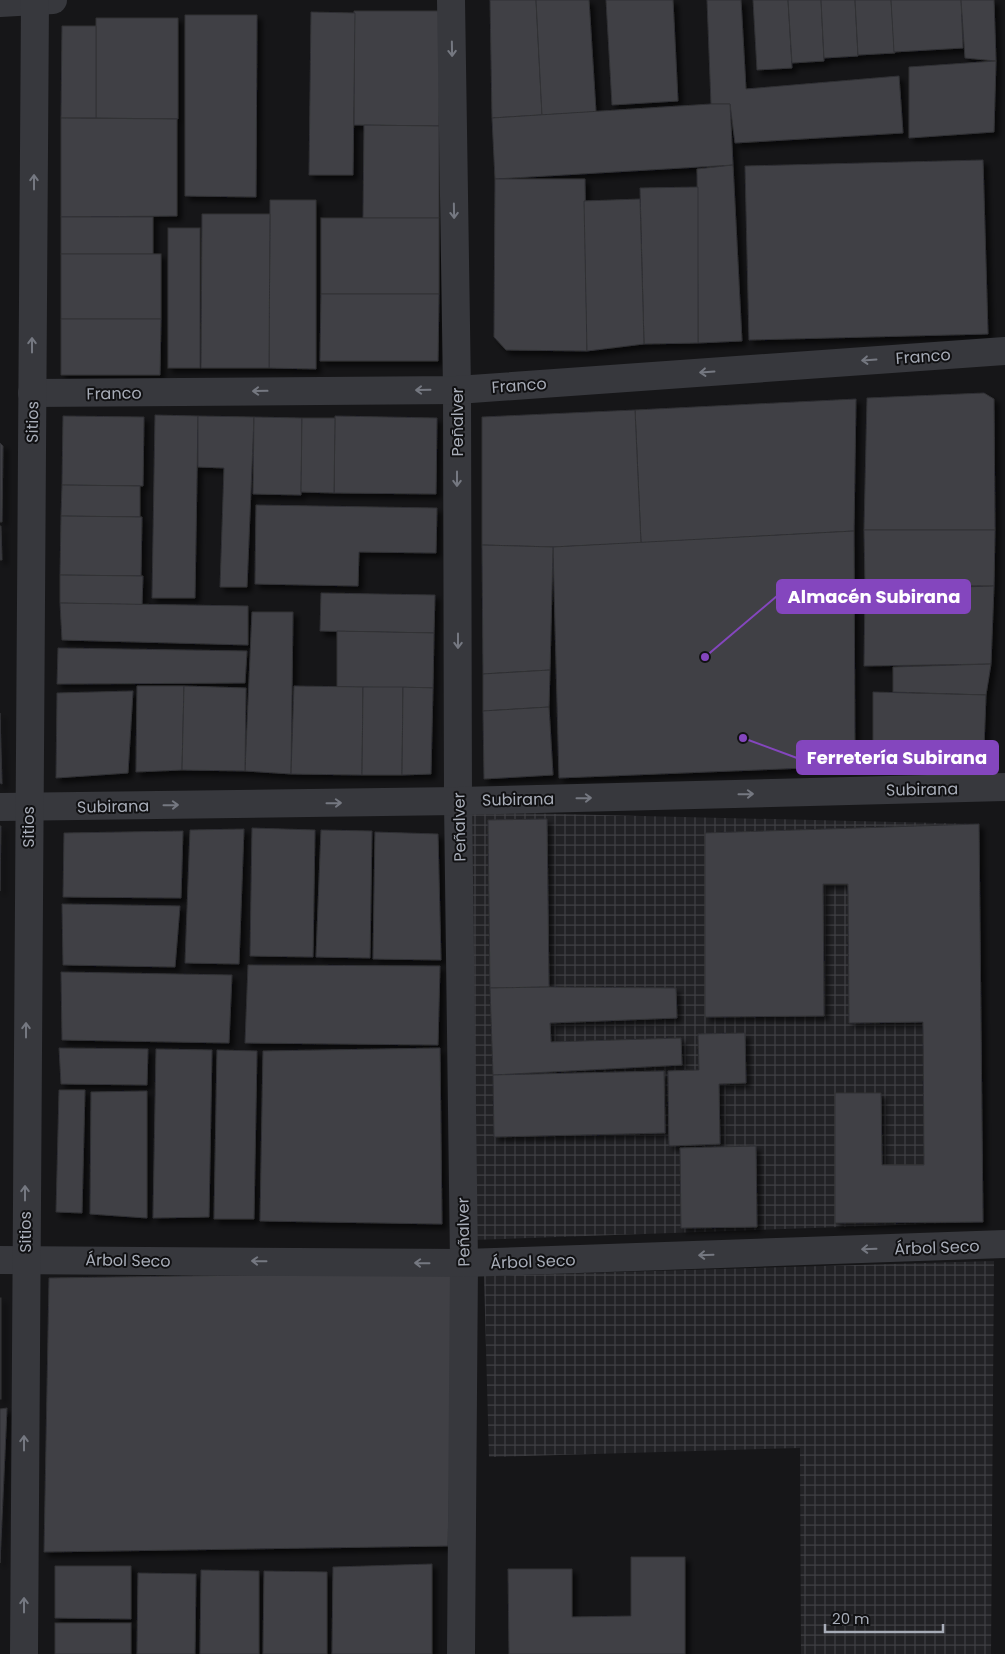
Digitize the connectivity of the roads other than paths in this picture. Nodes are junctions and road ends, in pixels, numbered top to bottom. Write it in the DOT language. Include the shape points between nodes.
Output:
graph roads {
  1 [pos="41,0"];
  2 [pos="451,0"];
  3 [pos="0,3"];
  4 [pos="1005,351"];
  5 [pos="457,390"];
  6 [pos="32,394"];
  7 [pos="1005,787"];
  8 [pos="458,801"];
  9 [pos="0,807"];
  10 [pos="28,807"];
  11 [pos="1005,1244"];
  12 [pos="12,1260"];
  13 [pos="464,1263"];
  14 [pos="24,1654"];
  15 [pos="461,1654"];
  1 -- 3 [label="street"];
  6 -- 1 [label="street, Sitios, one-way"];
  2 -- 5 [label="street, Peñalver, one-way"];
  4 -- 5 [label="street, Franco, one-way"];
  5 -- 6 [label="street, Franco, one-way"];
  5 -- 8 [label="street, Peñalver, one-way"];
  6 -- 10 [label="street, Sitios"];
  8 -- 7 [label="street, Subirana, one-way"];
  10 -- 8 [label="street, Subirana, one-way"];
  8 -- 13 [label="street, Peñalver"];
  9 -- 10 [label="street, Subirana"];
  12 -- 10 [label="street, Sitios, one-way"];
  11 -- 13 [label="street, Árbol Seco, one-way"];
  13 -- 12 [label="street, Árbol Seco, one-way"];
  14 -- 12 [label="street, Sitios, one-way"];
  13 -- 15 [label="street, Peñalver"];
}
